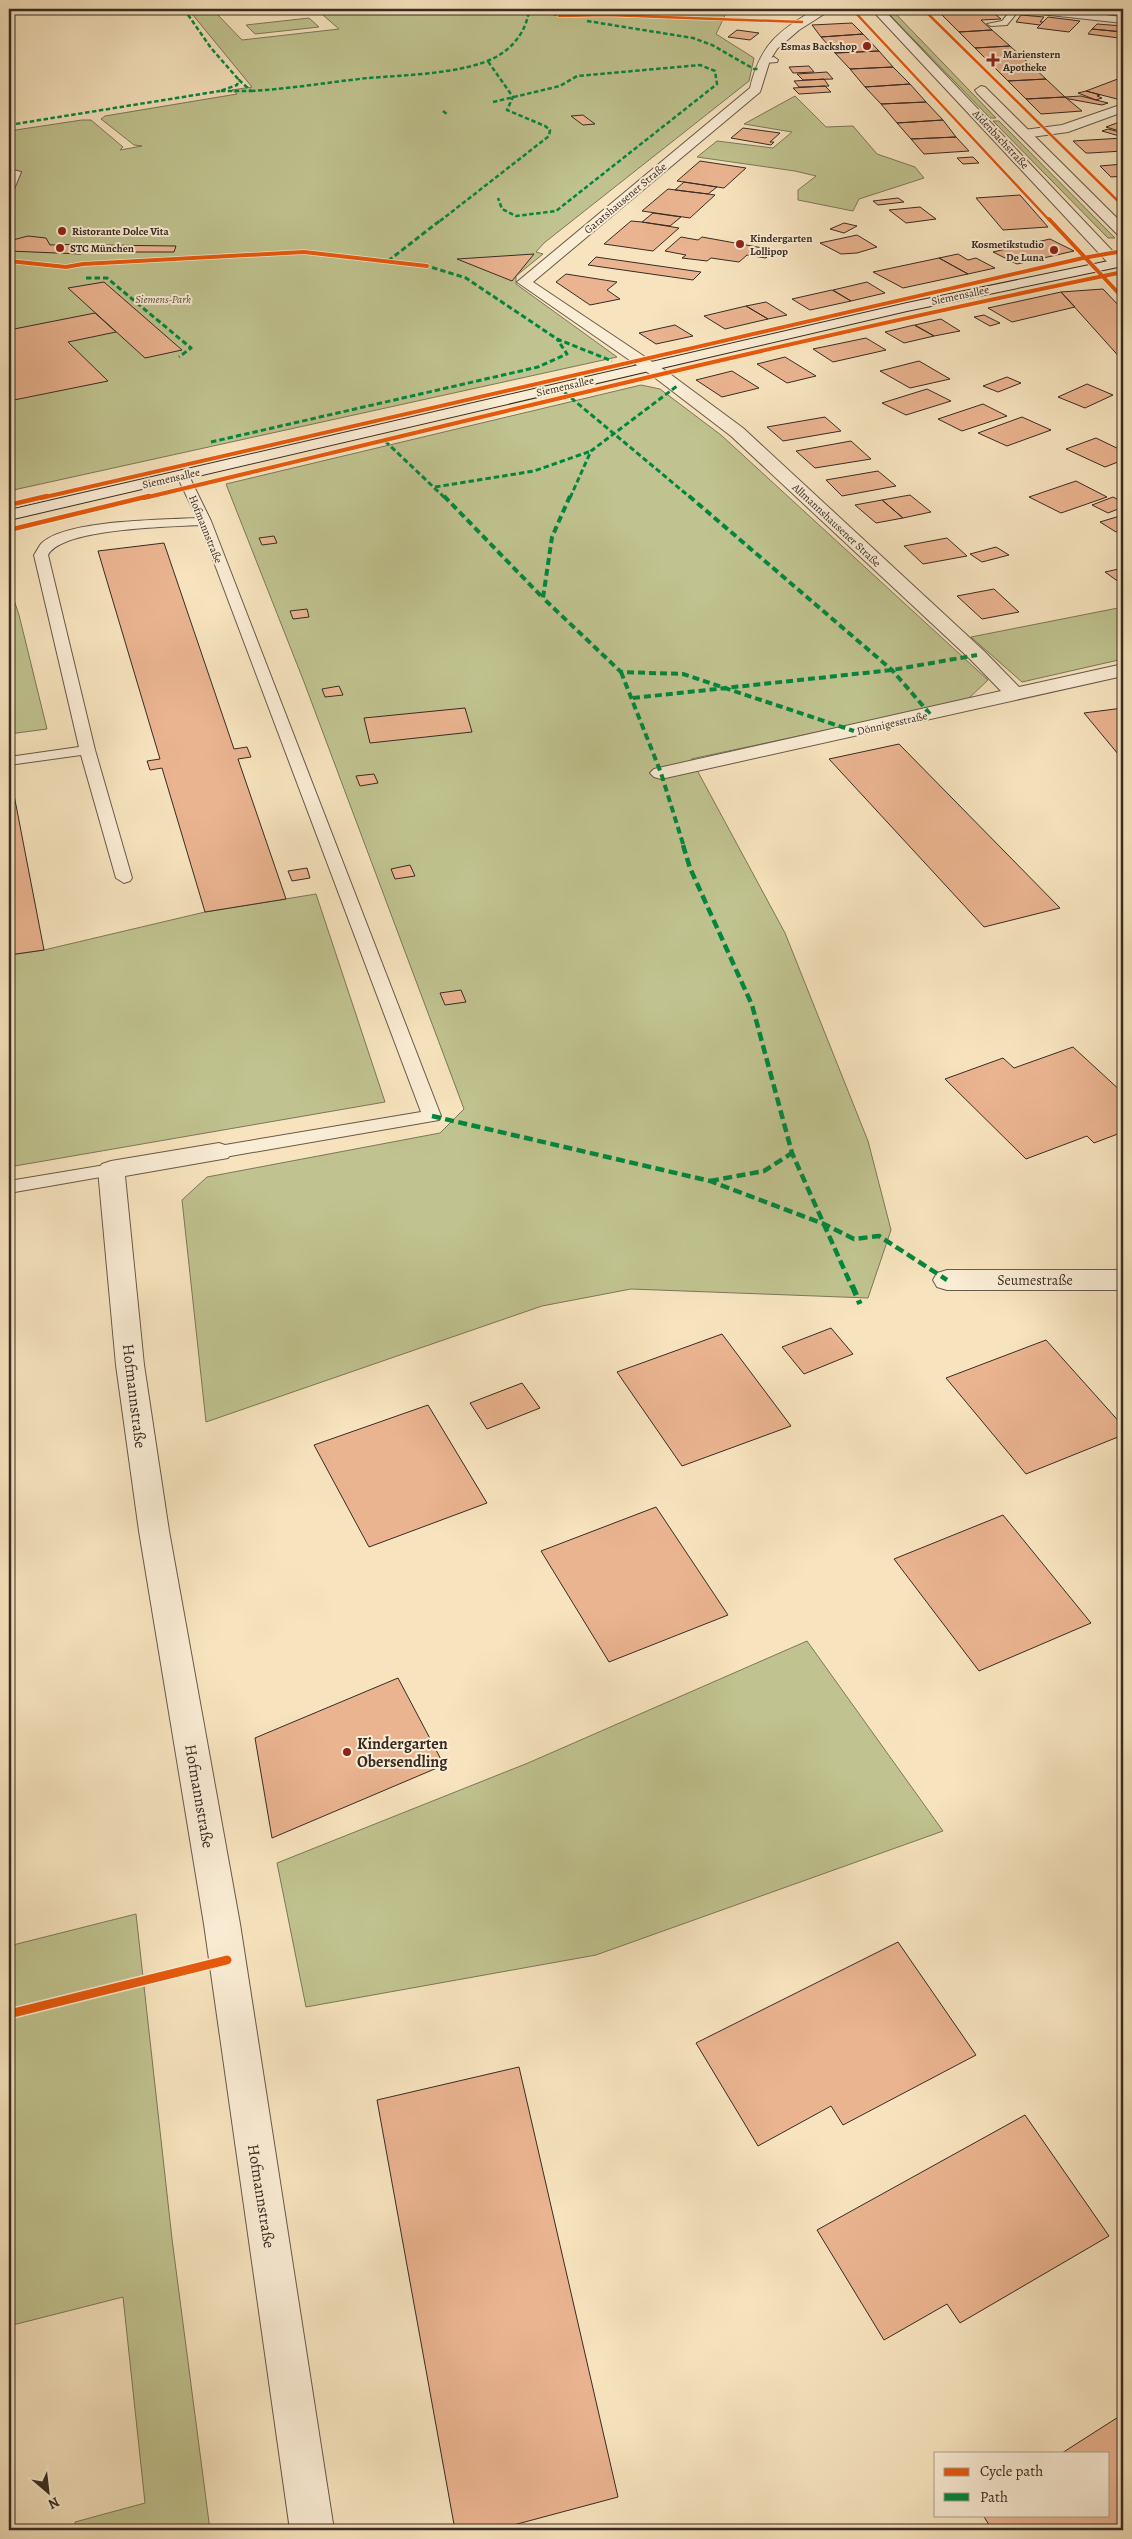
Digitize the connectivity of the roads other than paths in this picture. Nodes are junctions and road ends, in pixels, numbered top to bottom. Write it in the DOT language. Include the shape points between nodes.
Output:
graph roads {
  1 [pos="826,9"];
  2 [pos="877,9"];
  3 [pos="1016,9"];
  4 [pos="1022,9"];
  5 [pos="1123,20"];
  6 [pos="991,24"];
  7 [pos="974,84"];
  8 [pos="1123,108"];
  9 [pos="1024,134"];
  10 [pos="12,171"];
  11 [pos="9,189"];
  12 [pos="1123,232"];
  13 [pos="1121,265"];
  14 [pos="648,366"];
  15 [pos="183,476"];
  16 [pos="9,515"];
  17 [pos="205,521"];
  18 [pos="1123,670"];
  19 [pos="1016,695"];
  20 [pos="87,750"];
  21 [pos="9,761"];
  22 [pos="661,773"];
  23 [pos="124,878"];
  24 [pos="219,1152"];
  25 [pos="111,1170"];
  26 [pos="9,1187"];
  27 [pos="947,1280"];
  28 [pos="1123,1280"];
  29 [pos="312,2530"];
  1 -- 14 [label="street, Garatshausener Straße" via="809,17 769,50 770,60 760,69 756,89 524,282"];
  2 -- 13 [label="street, Aidenbachstraße"];
  3 -- 6 [label="lane" via="1004,23"];
  4 -- 5 [label="street"];
  7 -- 9 [label="street, Aidenbachstraße"];
  8 -- 9 [label="street" via="1064,129"];
  9 -- 12 [label="street, Aidenbachstraße"];
  10 -- 11 [label="lane"];
  13 -- 14 [label="street, Siemensallee" via="906,307"];
  14 -- 15 [label="street, Siemensallee"];
  14 -- 19 [label="street, Allmannshausener Straße" via="737,432 970,648"];
  15 -- 16 [label="street, Siemensallee"];
  15 -- 17 [label="lane, Hofmannstraße"];
  17 -- 20 [label="lane" via="92,531 65,537 47,546 41,555"];
  17 -- 24 [label="lane, Hofmannstraße" via="432,1116"];
  18 -- 19 [label="street, Dönnigesstraße"];
  19 -- 22 [label="street, Dönnigesstraße"];
  20 -- 21 [label="lane"];
  20 -- 23 [label="lane"];
  24 -- 25 [label="street"];
  25 -- 26 [label="lane"];
  25 -- 29 [label="street, Hofmannstraße" via="130,1365 150,1502 222,1924"];
  27 -- 28 [label="street, Seumestraße"];
}
